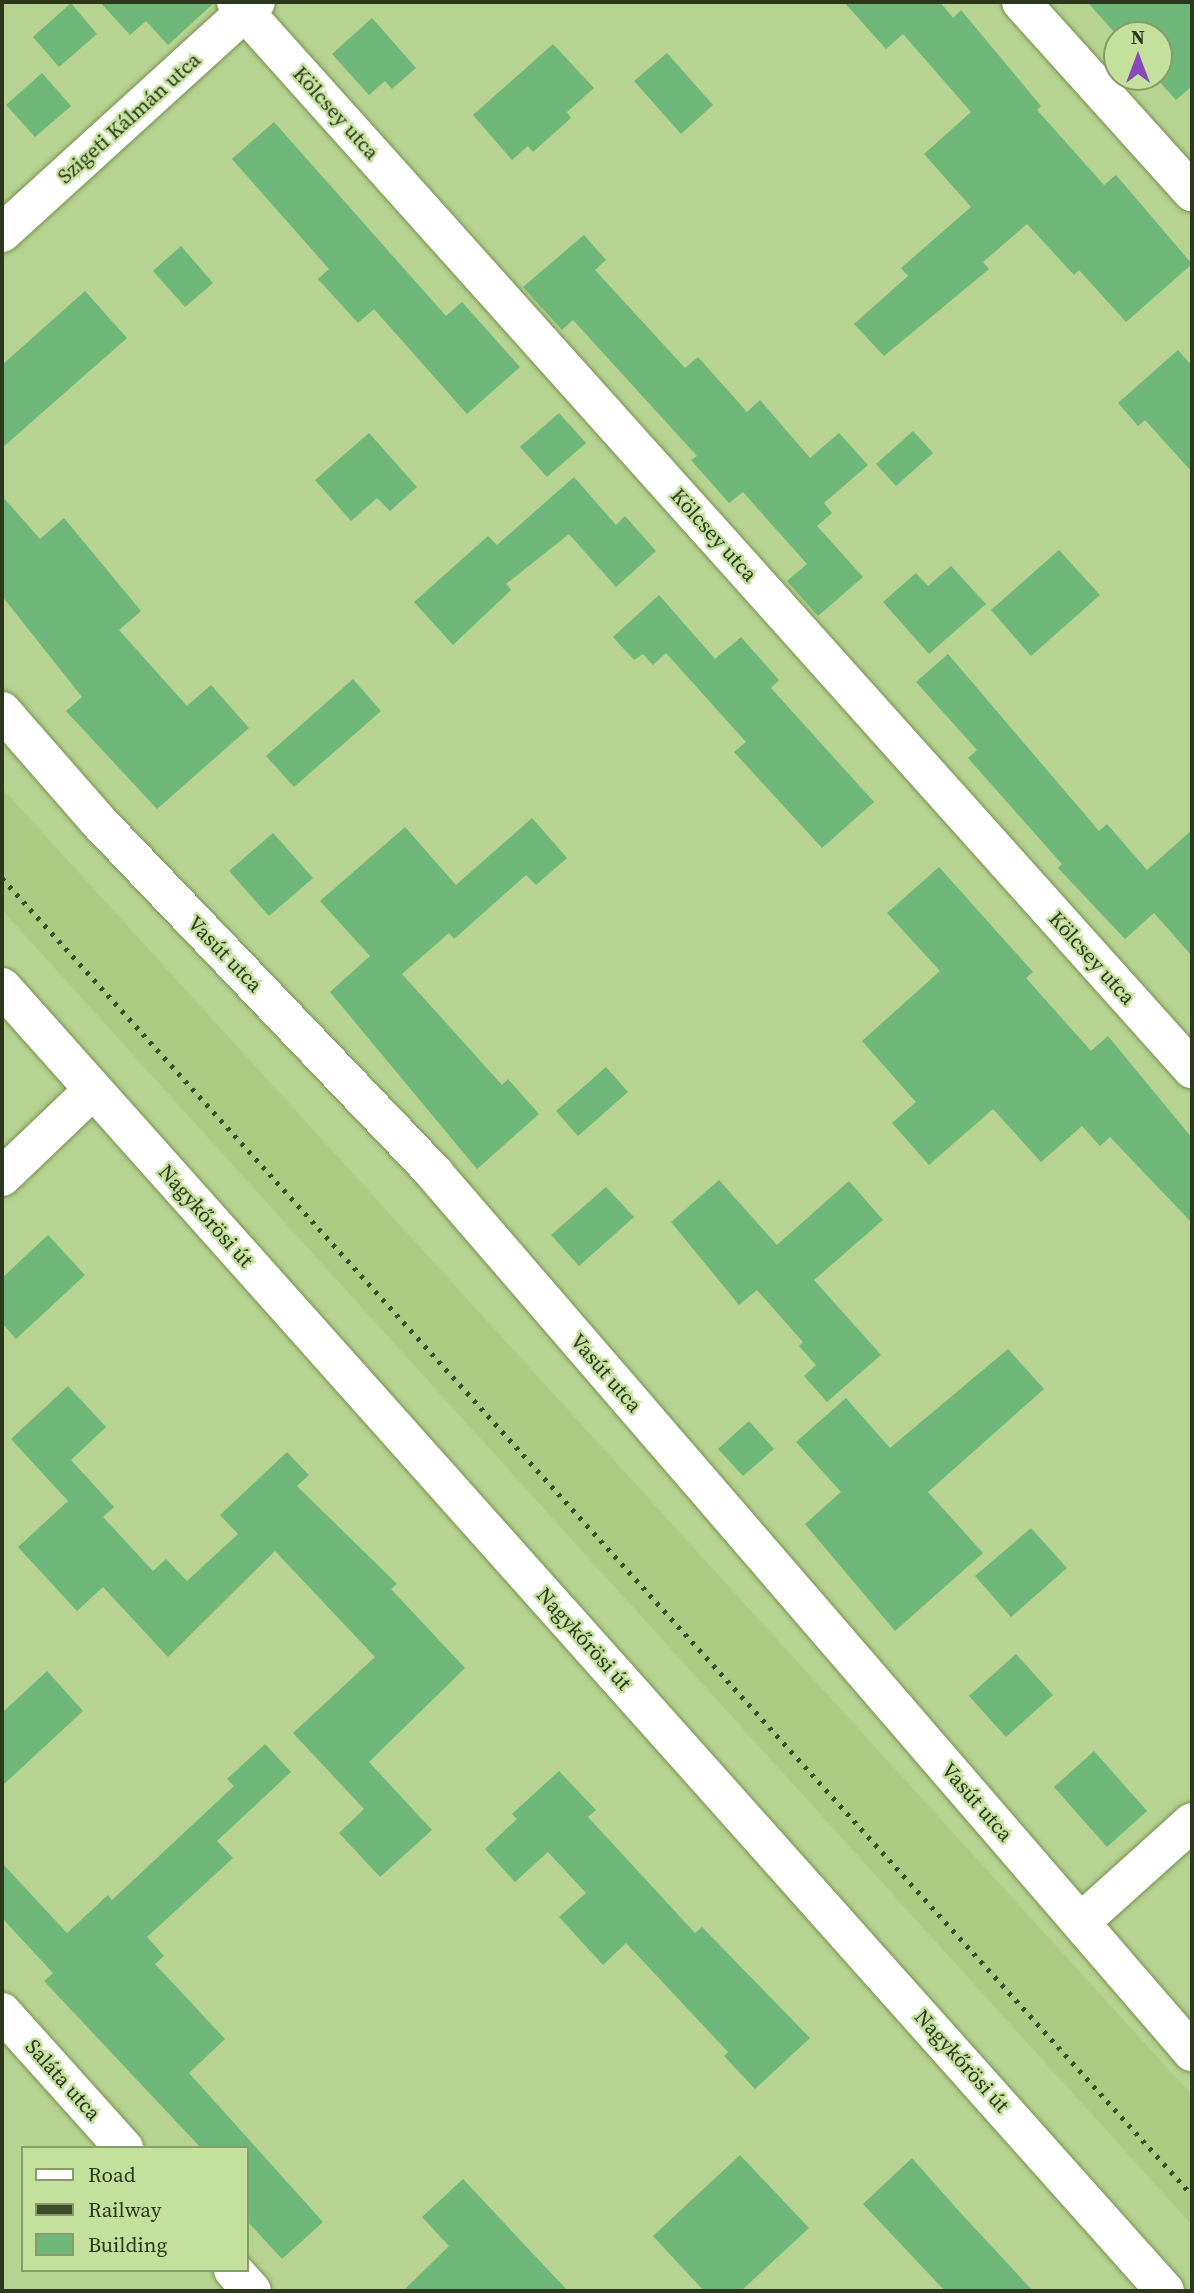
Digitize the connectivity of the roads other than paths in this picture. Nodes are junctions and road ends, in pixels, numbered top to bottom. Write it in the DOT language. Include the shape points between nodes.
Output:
graph roads {
  1 [pos="1021,2"];
  2 [pos="246,5"];
  3 [pos="1192,192"];
  4 [pos="2,233"];
  5 [pos="2,711"];
  6 [pos="2,987"];
  7 [pos="1192,1069"];
  8 [pos="93,1090"];
  9 [pos="2,1177"];
  10 [pos="1192,1822"];
  11 [pos="1081,1922"];
  12 [pos="2,2012"];
  13 [pos="1192,2052"];
  14 [pos="122,2146"];
  15 [pos="235,2272"];
  16 [pos="252,2291"];
  17 [pos="1165,2291"];
  1 -- 3 [label="street"];
  2 -- 4 [label="street, Szigeti Kálmán utca"];
  2 -- 7 [label="street, Kölcsey utca"];
  5 -- 11 [label="street, Vasút utca" via="98,821 434,1173"];
  6 -- 8 [label="street, Nagykőrösi út"];
  8 -- 9 [label="street"];
  8 -- 17 [label="street, Nagykőrösi út"];
  10 -- 11 [label="street"];
  11 -- 13 [label="street, Vasút utca"];
  12 -- 14 [label="street, Saláta utca"];
  15 -- 16 [label="street"];
}
